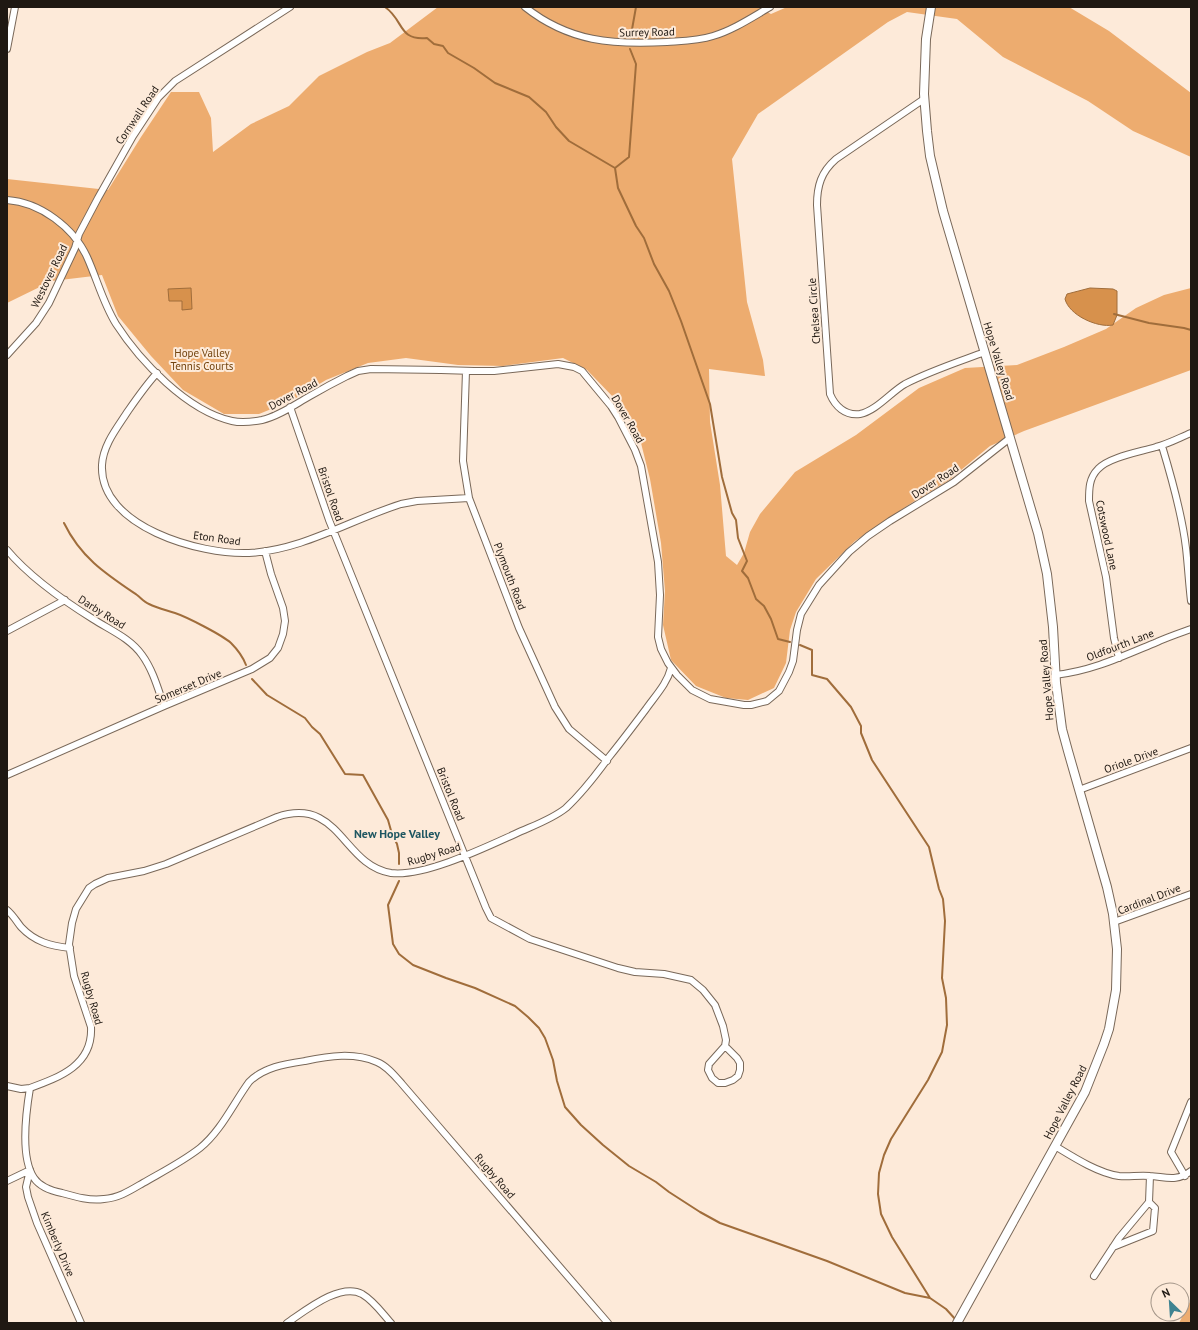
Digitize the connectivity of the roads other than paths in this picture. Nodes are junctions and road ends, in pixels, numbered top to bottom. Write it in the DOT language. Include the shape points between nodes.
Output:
graph roads {
  1 [pos="15,7"];
  2 [pos="290,7"];
  3 [pos="525,7"];
  4 [pos="770,7"];
  5 [pos="931,7"];
  6 [pos="7,49"];
  7 [pos="924,99"];
  8 [pos="7,200"];
  9 [pos="77,241"];
  10 [pos="985,352"];
  11 [pos="7,355"];
  12 [pos="466,371"];
  13 [pos="157,373"];
  14 [pos="290,408"];
  15 [pos="1191,433"];
  16 [pos="1010,438"];
  17 [pos="1162,446"];
  18 [pos="469,498"];
  19 [pos="333,530"];
  20 [pos="7,550"];
  21 [pos="265,551"];
  22 [pos="65,600"];
  23 [pos="1191,601"];
  24 [pos="1191,629"];
  25 [pos="7,631"];
  26 [pos="1119,658"];
  27 [pos="671,668"];
  28 [pos="1055,675"];
  29 [pos="164,706"];
  30 [pos="1191,748"];
  31 [pos="607,761"];
  32 [pos="7,775"];
  33 [pos="1079,790"];
  34 [pos="465,855"];
  35 [pos="1191,894"];
  36 [pos="7,910"];
  37 [pos="1114,922"];
  38 [pos="70,948"];
  39 [pos="725,1046"];
  40 [pos="7,1086"];
  41 [pos="30,1088"];
  42 [pos="1191,1102"];
  43 [pos="1055,1146"];
  44 [pos="30,1170"];
  45 [pos="1191,1171"];
  46 [pos="1150,1176"];
  47 [pos="1185,1176"];
  48 [pos="7,1181"];
  49 [pos="1149,1202"];
  50 [pos="1113,1247"];
  51 [pos="1094,1276"];
  52 [pos="81,1323"];
  53 [pos="287,1323"];
  54 [pos="391,1323"];
  55 [pos="608,1323"];
  56 [pos="957,1323"];
  1 -- 6 [label="street"];
  2 -- 9 [label="street, Cornwall Road" via="165,90 152,105 133,136"];
  3 -- 4 [label="street, Surrey Road" via="556,27 583,37 639,43 706,38 723,33"];
  5 -- 7 [label="main road, Hope Valley Road" via="926,39"];
  7 -- 10 [label="main road, Hope Valley Road" via="928,142 936,184"];
  7 -- 10 [label="street, Chelsea Circle" via="836,159 826,169 819,182 817,206 830,394 839,409 860,414 874,408 908,383"];
  8 -- 9 [label="street, Dover Road" via="42,210 57,220"];
  9 -- 11 [label="street, Westover Road" via="42,314"];
  9 -- 13 [label="street, Dover Road" via="116,324"];
  10 -- 16 [label="main road, Hope Valley Road"];
  12 -- 14 [label="street, Dover Road" via="358,371"];
  12 -- 18 [label="street, Plymouth Road" via="463,461"];
  12 -- 27 [label="street, Dover Road" via="567,365 589,378 611,406 641,466 658,562 658,637"];
  13 -- 14 [label="street, Dover Road" via="190,402 230,421 263,420"];
  13 -- 21 [label="street, Eton Road" via="137,397 108,443 102,466 104,484 110,496 136,521 191,546 249,553"];
  14 -- 19 [label="street, Bristol Road"];
  15 -- 17 [label="street, Cotswood Lane"];
  16 -- 27 [label="street, Dover Road" via="954,482 890,521 849,552 813,594 801,614 793,661 784,684 767,701 751,705 710,699 692,690"];
  16 -- 28 [label="main road, Hope Valley Road" via="1044,560 1051,604"];
  17 -- 23 [label="street" via="1182,523"];
  17 -- 26 [label="street, Cotswood Lane" via="1108,463 1098,469 1089,489 1089,501"];
  18 -- 19 [label="street, Eton Road" via="401,504"];
  18 -- 31 [label="street, Plymouth Road" via="519,628 555,707 569,729"];
  19 -- 21 [label="street, Eton Road" via="301,543"];
  19 -- 34 [label="street, Bristol Road"];
  20 -- 22 [label="street, Darby Road" via="24,568"];
  21 -- 29 [label="street, Somerset Drive" via="285,615 285,628 278,648 252,669"];
  22 -- 25 [label="street"];
  22 -- 29 [label="street, Darby Road" via="122,636 140,653 150,670"];
  24 -- 26 [label="street, Oldfourth Lane"];
  26 -- 28 [label="street, Oldfourth Lane" via="1090,669"];
  27 -- 31 [label="street, Rugby Road" via="669,677"];
  28 -- 33 [label="main road, Hope Valley Road" via="1062,728"];
  29 -- 32 [label="street, Somerset Drive"];
  30 -- 33 [label="street, Oriole Drive"];
  31 -- 34 [label="street, Rugby Road" via="566,808"];
  33 -- 37 [label="main road, Hope Valley Road" via="1107,887"];
  34 -- 38 [label="street, Rugby Road" via="437,866 410,872 383,871 362,858 324,820 310,814 288,813 166,864 101,880 85,894 76,909"];
  34 -- 39 [label="street, Bristol Road" via="491,918 530,939 618,968 691,980 715,1005 723,1026"];
  35 -- 37 [label="street, Cardinal Drive"];
  36 -- 38 [label="street" via="30,936 54,947"];
  37 -- 43 [label="main road, Hope Valley Road" via="1117,976 1109,1029 1085,1092"];
  38 -- 41 [label="street, Rugby Road" via="74,976 91,1027 89,1046 84,1056 67,1072"];
  39 -- 39 [label="street" via="709,1064 708,1070 718,1083 733,1080 740,1070 737,1058"];
  40 -- 41 [label="street"];
  41 -- 44 [label="street" via="26,1125"];
  42 -- 47 [label="street" via="1171,1152"];
  43 -- 46 [label="street" via="1078,1160 1112,1175"];
  43 -- 56 [label="main road, Hope Valley Road"];
  44 -- 48 [label="street"];
  44 -- 52 [label="street, Kimberly Drive" via="26,1187 29,1202"];
  44 -- 55 [label="street, Rugby Road" via="39,1183 53,1191 95,1200 119,1196 200,1148 213,1135 249,1082 260,1074 277,1066 324,1057 340,1055 365,1058 382,1064 402,1084"];
  45 -- 47 [label="street"];
  46 -- 47 [label="street"];
  46 -- 49 [label="street"];
  49 -- 50 [label="street"];
  49 -- 50 [label="street" via="1155,1208 1153,1231"];
  50 -- 51 [label="street"];
  53 -- 54 [label="street" via="322,1300 348,1291 370,1299"];
}
